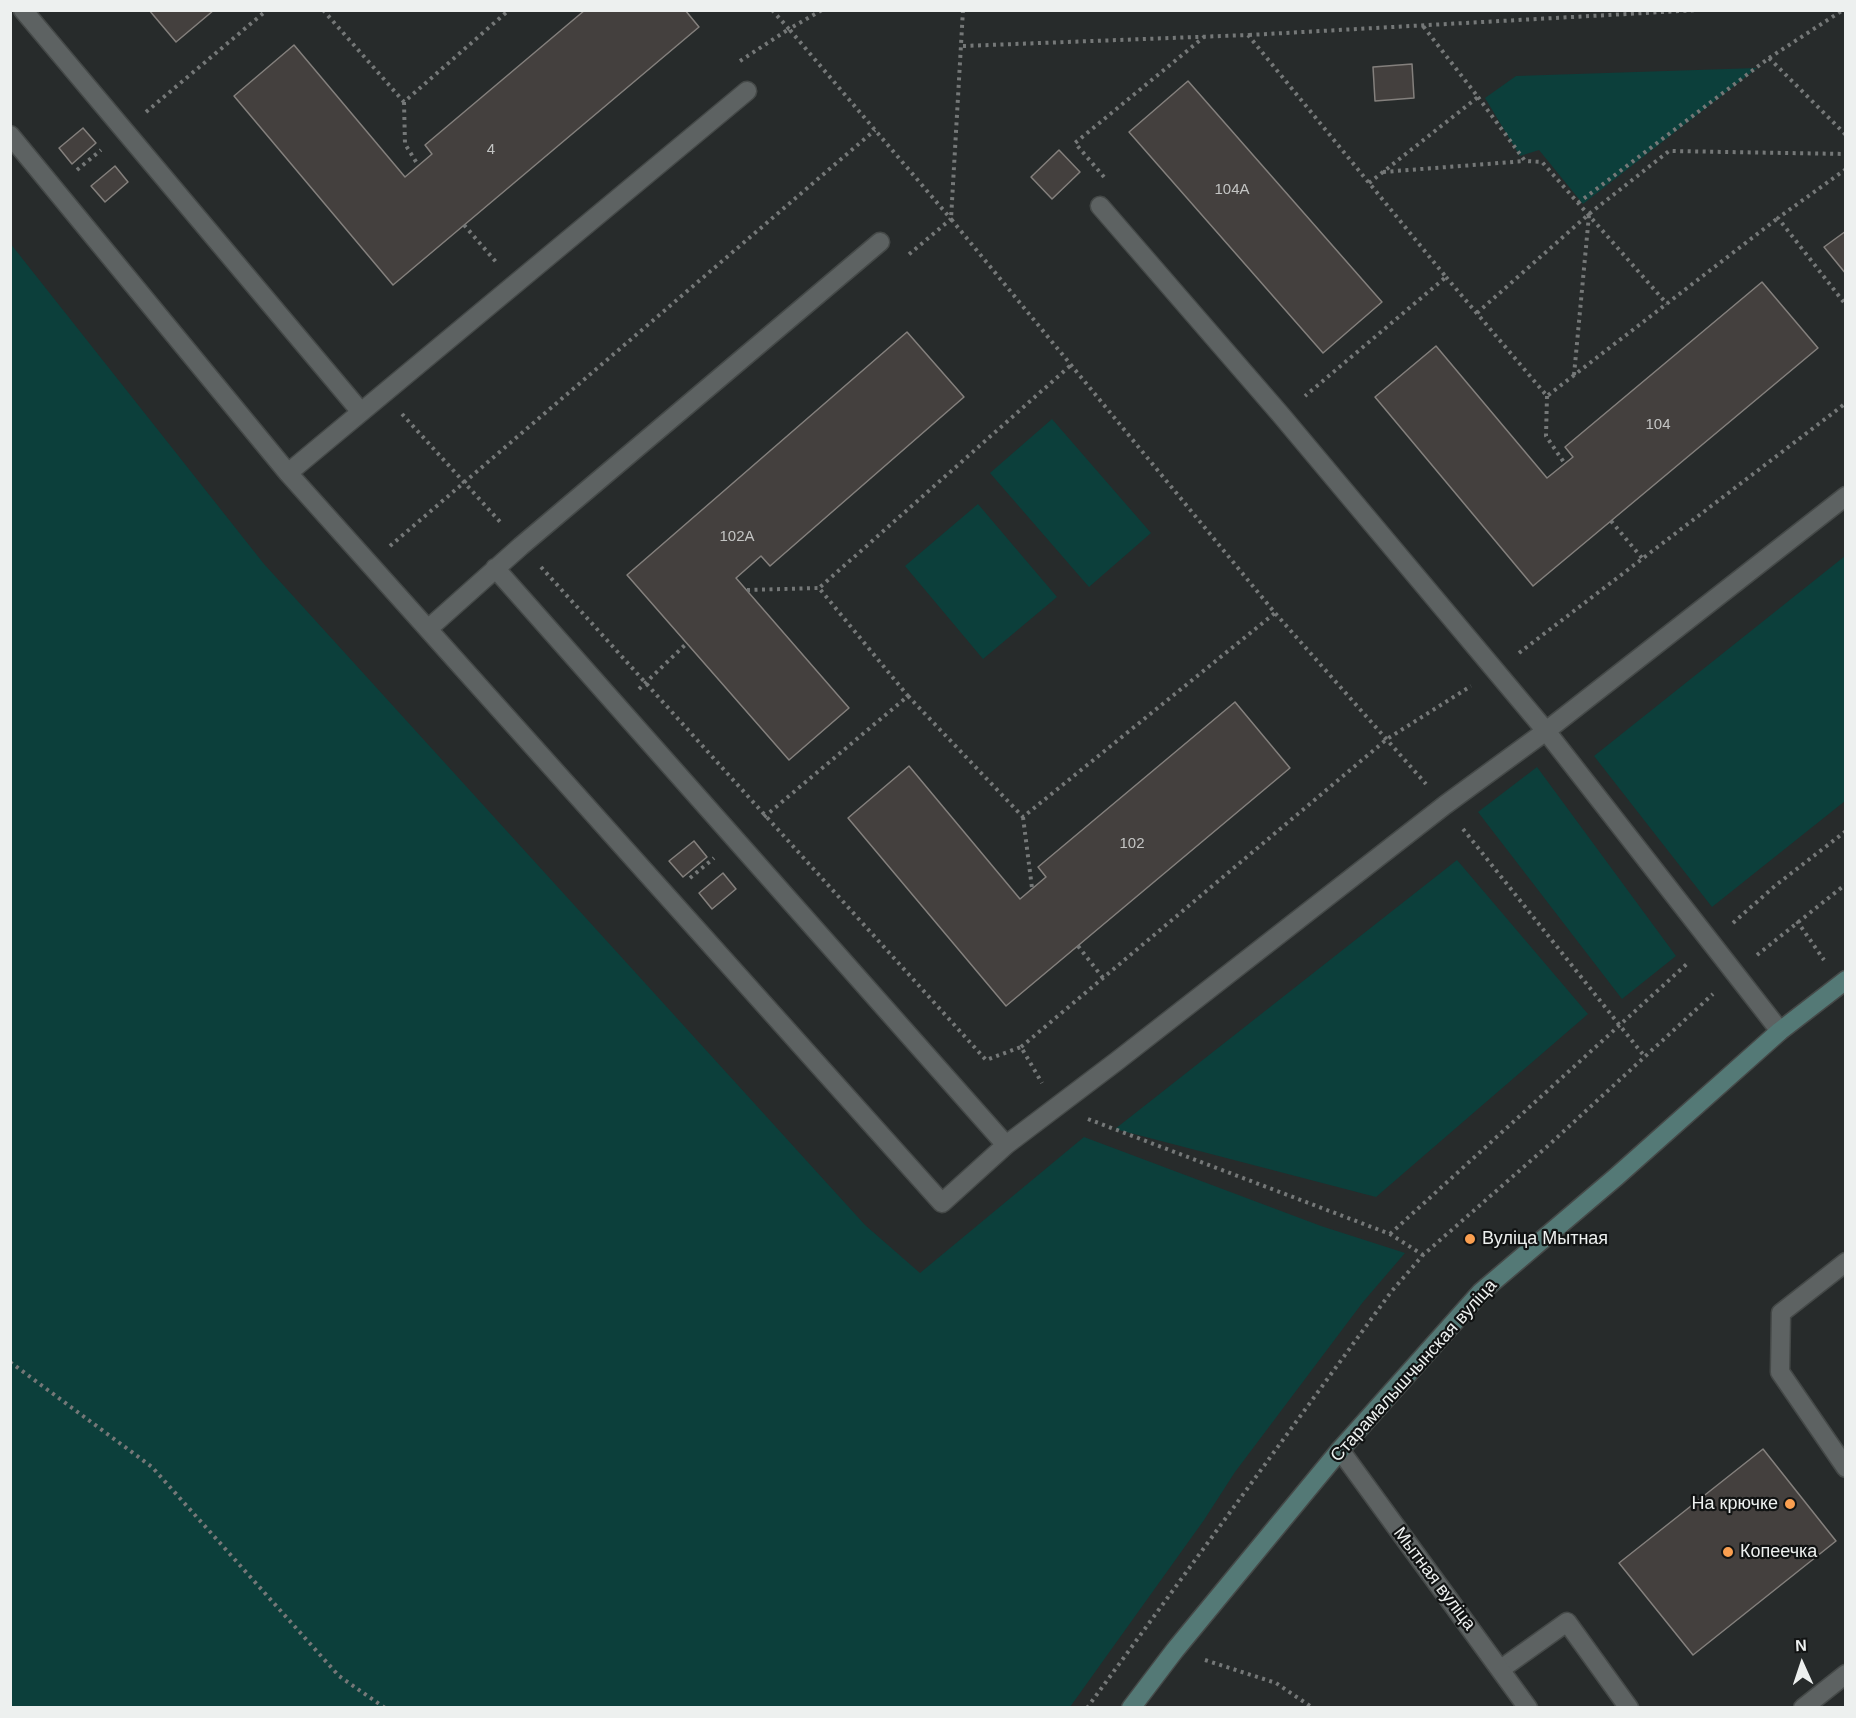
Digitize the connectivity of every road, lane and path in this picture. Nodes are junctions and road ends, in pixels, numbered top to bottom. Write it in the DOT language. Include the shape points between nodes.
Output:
graph roads {
  1 [pos="23,10"];
  2 [pos="267,10"];
  3 [pos="323,10"];
  4 [pos="509,10"];
  5 [pos="772,10"];
  6 [pos="822,10"];
  7 [pos="963,10"];
  8 [pos="1699,10"];
  9 [pos="1843,10"];
  10 [pos="1423,26"];
  11 [pos="789,29"];
  12 [pos="1248,35"];
  13 [pos="1205,37"];
  14 [pos="963,46"];
  15 [pos="1769,58"];
  16 [pos="735,64"];
  17 [pos="747,91"];
  18 [pos="1478,97"];
  19 [pos="404,102"];
  20 [pos="875,129"];
  21 [pos="124,130"];
  22 [pos="10,135"];
  23 [pos="1845,135"];
  24 [pos="1845,154"];
  25 [pos="1525,161"];
  26 [pos="418,165"];
  27 [pos="1845,169"];
  28 [pos="1383,172"];
  29 [pos="1105,179"];
  30 [pos="1369,183"];
  31 [pos="55,189"];
  32 [pos="1578,202"];
  33 [pos="1101,206"];
  34 [pos="1589,214"];
  35 [pos="1778,218"];
  36 [pos="951,219"];
  37 [pos="464,225"];
  38 [pos="880,242"];
  39 [pos="499,266"];
  40 [pos="1446,277"];
  41 [pos="1667,304"];
  42 [pos="1845,306"];
  43 [pos="1477,313"];
  44 [pos="1071,365"];
  45 [pos="1574,376"];
  46 [pos="383,393"];
  47 [pos="1547,396"];
  48 [pos="1845,403"];
  49 [pos="361,412"];
  50 [pos="1281,416"];
  51 [pos="1565,464"];
  52 [pos="288,473"];
  53 [pos="464,483"];
  54 [pos="1845,496"];
  55 [pos="1611,521"];
  56 [pos="521,546"];
  57 [pos="1642,558"];
  58 [pos="369,564"];
  59 [pos="495,568"];
  60 [pos="819,588"];
  61 [pos="747,590"];
  62 [pos="1275,613"];
  63 [pos="428,629"];
  64 [pos="686,644"];
  65 [pos="1496,671"];
  66 [pos="645,683"];
  67 [pos="908,696"];
  68 [pos="619,708"];
  69 [pos="1546,731"];
  70 [pos="1387,740"];
  71 [pos="1445,806"];
  72 [pos="765,816"];
  73 [pos="1023,817"];
  74 [pos="1845,831"];
  75 [pos="736,840"];
  76 [pos="1845,885"];
  77 [pos="1032,888"];
  78 [pos="668,897"];
  79 [pos="1797,921"];
  80 [pos="1711,942"];
  81 [pos="1078,946"];
  82 [pos="1735,973"];
  83 [pos="1104,978"];
  84 [pos="1843,982"];
  85 [pos="1619,1025"];
  86 [pos="1780,1031"];
  87 [pos="1020,1047"];
  88 [pos="1645,1057"];
  89 [pos="1056,1107"];
  90 [pos="1006,1145"];
  91 [pos="1390,1234"];
  92 [pos="1423,1255"];
  93 [pos="1845,1262"];
  94 [pos="10,1362"];
  95 [pos="1340,1450"];
  96 [pos="1845,1468"];
  97 [pos="1175,1650"];
  98 [pos="1501,1669"];
  99 [pos="1845,1674"];
  100 [pos="385,1707"];
  101 [pos="1087,1707"];
  102 [pos="1131,1707"];
  103 [pos="1313,1707"];
  104 [pos="1528,1707"];
  105 [pos="1629,1707"];
  106 [pos="1803,1707"];
  1 -- 21 [label="street"];
  2 -- 21 [label="path"];
  3 -- 19 [label="path"];
  4 -- 19 [label="path"];
  5 -- 11 [label="path"];
  6 -- 11 [label="path"];
  7 -- 14 [label="path"];
  8 -- 10 [label="path"];
  9 -- 15 [label="path"];
  10 -- 12 [label="path"];
  10 -- 18 [label="path"];
  11 -- 16 [label="path"];
  11 -- 20 [label="path"];
  12 -- 13 [label="path"];
  12 -- 30 [label="path"];
  13 -- 14 [label="path"];
  13 -- 29 [label="path" via="1075,143"];
  14 -- 36 [label="path"];
  15 -- 23 [label="path"];
  15 -- 32 [label="path"];
  17 -- 46 [label="street"];
  18 -- 25 [label="path"];
  18 -- 28 [label="path"];
  19 -- 26 [label="path" via="405,144"];
  20 -- 36 [label="path"];
  20 -- 53 [label="path"];
  21 -- 31 [label="path"];
  21 -- 49 [label="street"];
  22 -- 31 [label="street"];
  24 -- 34 [label="path" via="1669,151"];
  25 -- 28 [label="path"];
  25 -- 32 [label="path" via="1542,162"];
  27 -- 35 [label="path"];
  28 -- 30 [label="path"];
  30 -- 40 [label="path"];
  31 -- 52 [label="street"];
  32 -- 34 [label="path"];
  33 -- 50 [label="street"];
  34 -- 41 [label="path"];
  34 -- 43 [label="path"];
  34 -- 45 [label="path"];
  35 -- 41 [label="path"];
  35 -- 42 [label="path"];
  36 -- 44 [label="path"];
  37 -- 39 [label="path"];
  38 -- 56 [label="street"];
  40 -- 43 [label="path"];
  40 -- 50 [label="path"];
  41 -- 45 [label="path"];
  43 -- 47 [label="path"];
  44 -- 60 [label="path"];
  44 -- 62 [label="path"];
  45 -- 47 [label="path"];
  46 -- 49 [label="street"];
  46 -- 53 [label="path"];
  47 -- 51 [label="path" via="1546,436"];
  48 -- 57 [label="path"];
  49 -- 52 [label="street"];
  50 -- 65 [label="street"];
  52 -- 58 [label="street"];
  53 -- 56 [label="path"];
  53 -- 58 [label="path"];
  54 -- 69 [label="street"];
  55 -- 57 [label="path"];
  56 -- 59 [label="street"];
  56 -- 66 [label="path"];
  57 -- 65 [label="path"];
  58 -- 63 [label="street"];
  59 -- 63 [label="street"];
  59 -- 68 [label="street"];
  60 -- 61 [label="path"];
  60 -- 67 [label="path"];
  62 -- 70 [label="path"];
  62 -- 73 [label="path"];
  63 -- 78 [label="street"];
  64 -- 66 [label="path"];
  65 -- 69 [label="street"];
  65 -- 70 [label="path"];
  66 -- 68 [label="path"];
  66 -- 72 [label="path"];
  67 -- 72 [label="path"];
  67 -- 73 [label="path"];
  68 -- 75 [label="street"];
  69 -- 71 [label="street"];
  69 -- 80 [label="street"];
  70 -- 71 [label="path"];
  70 -- 83 [label="path"];
  71 -- 85 [label="path"];
  71 -- 89 [label="street"];
  72 -- 75 [label="path"];
  72 -- 87 [label="path" via="986,1060"];
  73 -- 77 [label="path"];
  74 -- 80 [label="path"];
  75 -- 78 [label="path"];
  75 -- 90 [label="street"];
  76 -- 79 [label="path"];
  78 -- 90 [label="street" via="942,1203"];
  79 -- 82 [label="path"];
  79 -- 84 [label="path"];
  80 -- 82 [label="street"];
  80 -- 85 [label="path"];
  81 -- 83 [label="path"];
  82 -- 86 [label="street"];
  82 -- 88 [label="path"];
  83 -- 87 [label="path"];
  84 -- 86 [label="main road, Старамалышчынская вуліца"];
  85 -- 88 [label="path"];
  85 -- 91 [label="path"];
  86 -- 95 [label="main road, Старамалышчынская вуліца" via="1481,1292"];
  87 -- 89 [label="path"];
  88 -- 92 [label="path"];
  89 -- 90 [label="street"];
  89 -- 91 [label="path"];
  91 -- 92 [label="path"];
  92 -- 101 [label="path" via="1391,1292"];
  93 -- 96 [label="street" via="1781,1313 1780,1372"];
  94 -- 100 [label="path" via="152,1467 339,1676"];
  95 -- 97 [label="main road, Старамалышчынская вуліца"];
  95 -- 98 [label="street, Мытная вуліца"];
  97 -- 102 [label="main road, Старамалышчынская вуліца"];
  97 -- 103 [label="path" via="1276,1683"];
  98 -- 104 [label="street, Мытная вуліца"];
  98 -- 105 [label="street" via="1567,1622"];
  99 -- 106 [label="street"];
}
